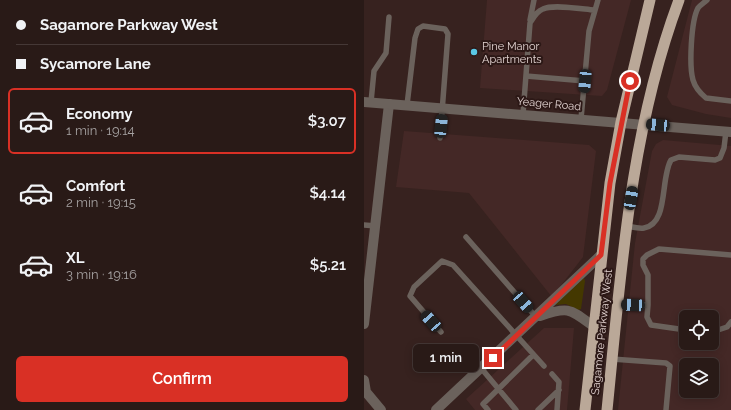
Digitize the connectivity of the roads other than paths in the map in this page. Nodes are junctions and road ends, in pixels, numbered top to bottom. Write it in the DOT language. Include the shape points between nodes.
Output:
graph roads {
  1 [pos="534,0"];
  2 [pos="598,0"];
  3 [pos="650,0"];
  4 [pos="679,0"];
  5 [pos="707,0"];
  6 [pos="594,10"];
  7 [pos="389,17"];
  8 [pos="530,22"];
  9 [pos="526,76"];
  10 [pos="585,81"];
  11 [pos="731,101"];
  12 [pos="367,102"];
  13 [pos="389,104"];
  14 [pos="407,105"];
  15 [pos="443,108"];
  16 [pos="523,114"];
  17 [pos="581,119"];
  18 [pos="621,122"];
  19 [pos="644,124"];
  20 [pos="729,132"];
  21 [pos="440,138"];
  22 [pos="364,225"];
  23 [pos="376,226"];
  24 [pos="626,226"];
  25 [pos="466,237"];
  26 [pos="601,255"];
  27 [pos="731,255"];
  28 [pos="617,304"];
  29 [pos="648,306"];
  30 [pos="365,308"];
  31 [pos="537,317"];
  32 [pos="731,322"];
  33 [pos="364,324"];
  34 [pos="593,326"];
  35 [pos="679,329"];
  36 [pos="719,330"];
  37 [pos="441,332"];
  38 [pos="516,337"];
  39 [pos="533,355"];
  40 [pos="612,359"];
  41 [pos="544,366"];
  42 [pos="482,368"];
  43 [pos="552,374"];
  44 [pos="364,385"];
  45 [pos="498,388"];
  46 [pos="559,390"];
  47 [pos="381,410"];
  48 [pos="436,410"];
  49 [pos="488,410"];
  50 [pos="516,410"];
  51 [pos="538,410"];
  52 [pos="557,410"];
  53 [pos="585,410"];
  54 [pos="607,410"];
  55 [pos="666,410"];
  1 -- 8 [label="lane"];
  2 -- 6 [label="lane"];
  3 -- 18 [label="highway, Sagamore Parkway West"];
  4 -- 19 [label="highway, Sagamore Parkway West" via="668,29"];
  5 -- 11 [label="lane" via="699,7 695,16 691,68 693,78 706,98"];
  6 -- 8 [label="lane" via="545,8"];
  6 -- 10 [label="lane" via="589,31"];
  7 -- 12 [label="lane" via="386,53 374,71"];
  8 -- 9 [label="lane"];
  9 -- 10 [label="lane"];
  9 -- 16 [label="lane"];
  10 -- 17 [label="lane"];
  12 -- 13 [label="street, Yeager Road"];
  13 -- 14 [label="street, Yeager Road"];
  13 -- 23 [label="street"];
  14 -- 15 [label="street, Yeager Road"];
  14 -- 15 [label="lane" via="418,29 422,26 437,27 445,29 448,34"];
  15 -- 16 [label="street, Yeager Road"];
  15 -- 21 [label="lane"];
  16 -- 17 [label="street, Yeager Road"];
  17 -- 18 [label="street, Yeager Road"];
  18 -- 19 [label="street, Yeager Road"];
  18 -- 26 [label="highway, Sagamore Parkway West"];
  19 -- 20 [label="street, Yeager Road"];
  19 -- 24 [label="highway, Sagamore Parkway West"];
  20 -- 24 [label="lane" via="720,158 716,160 671,160 666,170 660,216 643,229"];
  22 -- 23 [label="lane"];
  23 -- 30 [label="street"];
  24 -- 28 [label="highway, Sagamore Parkway West"];
  25 -- 31 [label="lane"];
  26 -- 31 [label="street"];
  26 -- 34 [label="highway, Sagamore Parkway West"];
  27 -- 29 [label="lane" via="659,249 647,255 643,259 648,275"];
  28 -- 29 [label="lane"];
  28 -- 40 [label="highway, Sagamore Parkway West"];
  29 -- 35 [label="lane" via="647,317 651,325"];
  30 -- 33 [label="street"];
  31 -- 34 [label="street" via="559,309 573,311"];
  31 -- 38 [label="street"];
  32 -- 36 [label="lane" via="727,327"];
  34 -- 53 [label="highway, Sagamore Parkway West"];
  37 -- 38 [label="lane" via="410,296 414,287 442,261 453,265"];
  38 -- 39 [label="lane"];
  38 -- 42 [label="street"];
  39 -- 41 [label="lane"];
  39 -- 45 [label="lane"];
  40 -- 54 [label="highway, Sagamore Parkway West"];
  40 -- 55 [label="lane" via="666,363 670,366"];
  42 -- 45 [label="lane"];
  42 -- 48 [label="street"];
  43 -- 46 [label="lane" via="559,382"];
  44 -- 47 [label="street" via="366,392"];
  45 -- 49 [label="lane" via="483,404"];
  45 -- 50 [label="lane"];
  46 -- 51 [label="lane"];
  46 -- 52 [label="lane"];
}
